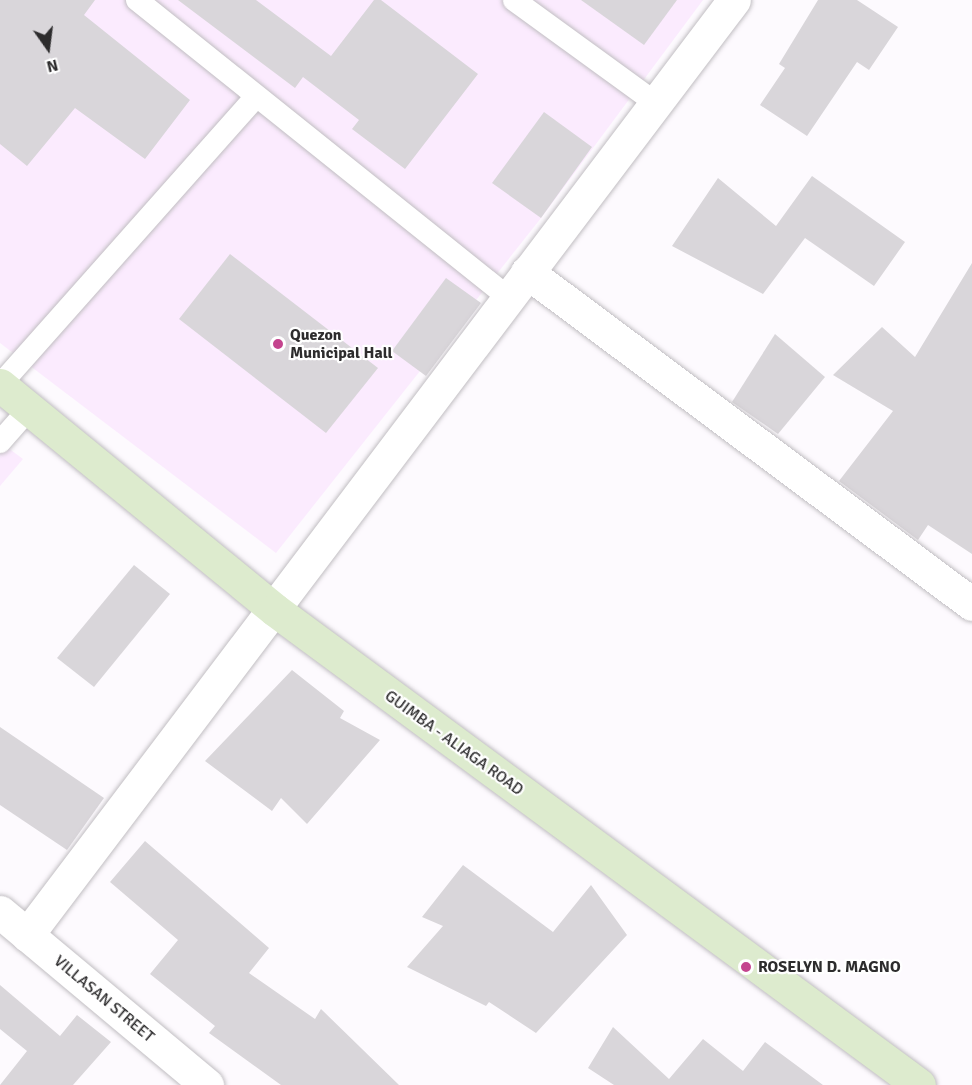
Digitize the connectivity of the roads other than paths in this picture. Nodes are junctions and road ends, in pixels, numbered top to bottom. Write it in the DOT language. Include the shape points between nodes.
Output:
graph roads {
  1 [pos="137,0"];
  2 [pos="514,0"];
  3 [pos="734,0"];
  4 [pos="256,97"];
  5 [pos="656,103"];
  6 [pos="516,284"];
  7 [pos="0,385"];
  8 [pos="29,409"];
  9 [pos="0,442"];
  10 [pos="972,604"];
  11 [pos="274,610"];
  12 [pos="0,912"];
  13 [pos="27,935"];
  14 [pos="207,1085"];
  15 [pos="919,1085"];
  1 -- 4 [label="lane"];
  2 -- 5 [label="lane"];
  3 -- 5 [label="street"];
  4 -- 6 [label="lane"];
  4 -- 7 [label="lane"];
  5 -- 6 [label="street"];
  6 -- 10 [label="street"];
  6 -- 11 [label="street"];
  7 -- 8 [label="main road, GUIMBA - ALIAGA ROAD"];
  8 -- 9 [label="lane"];
  8 -- 11 [label="main road, GUIMBA - ALIAGA ROAD"];
  11 -- 13 [label="street"];
  11 -- 15 [label="main road, GUIMBA - ALIAGA ROAD"];
  12 -- 13 [label="street, VILLASAN STREET"];
  13 -- 14 [label="street, VILLASAN STREET"];
}
